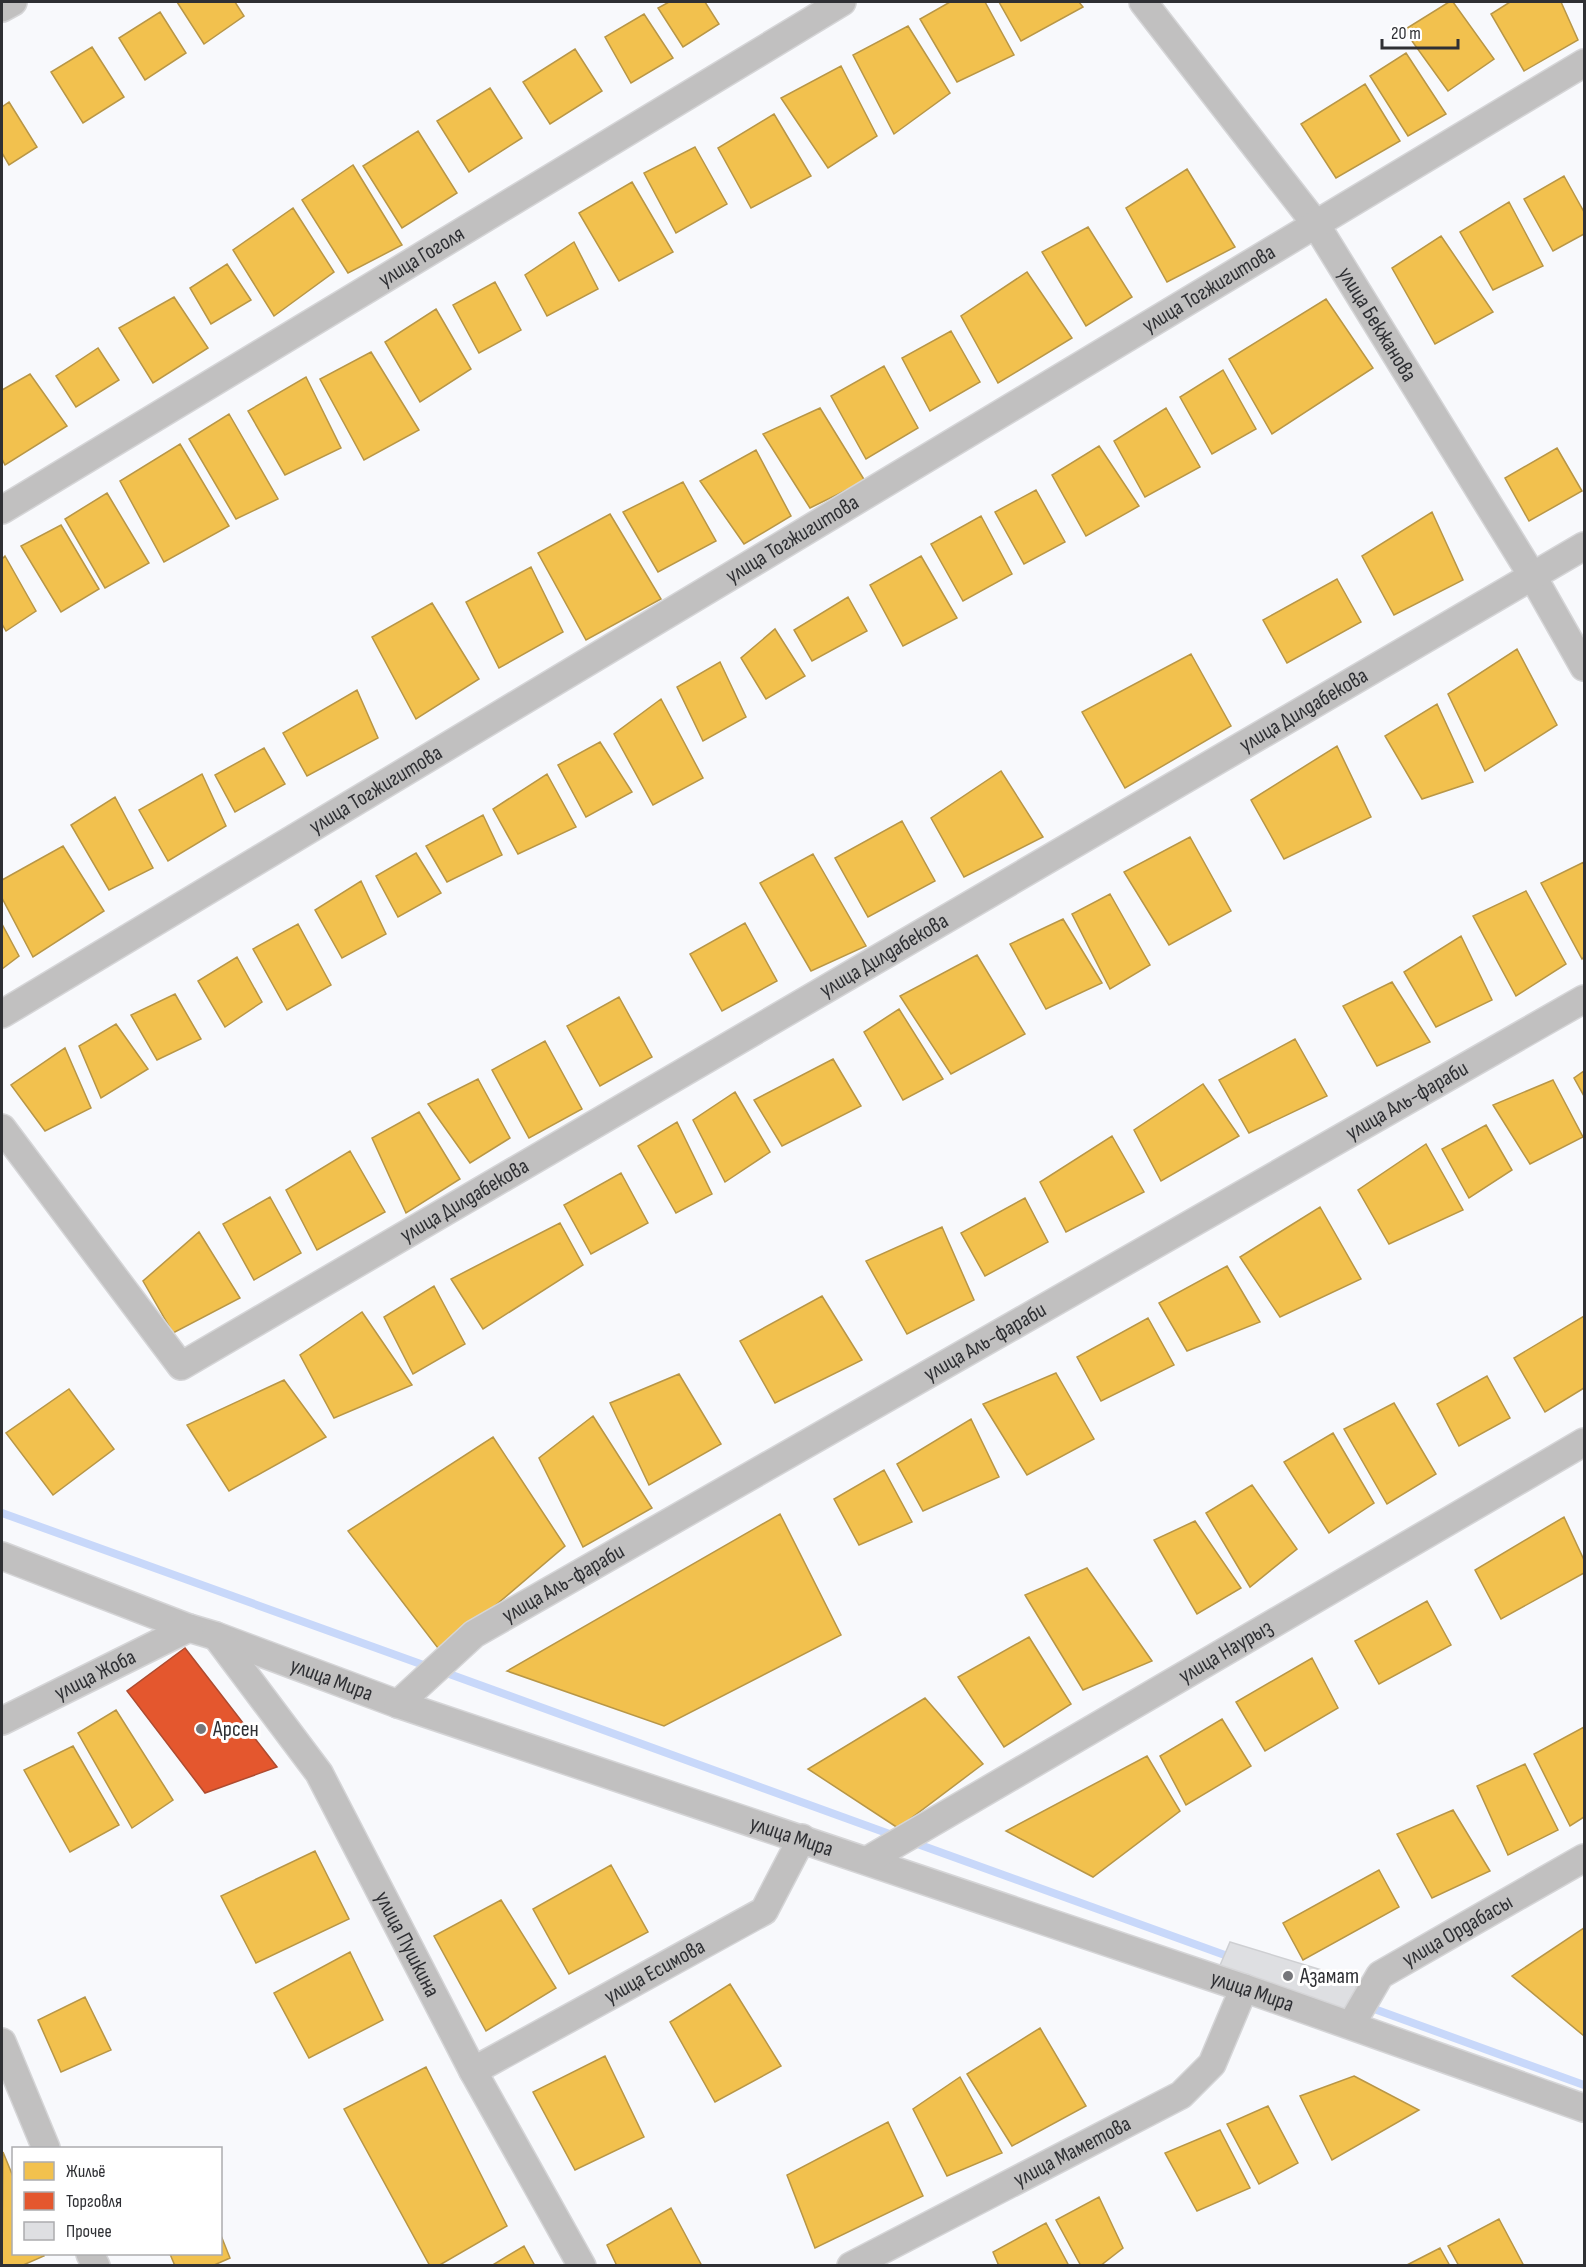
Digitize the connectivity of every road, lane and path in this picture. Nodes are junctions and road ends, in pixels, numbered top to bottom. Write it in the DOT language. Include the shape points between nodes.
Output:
graph roads {
  1 [pos="12,2"];
  2 [pos="842,2"];
  3 [pos="1143,2"];
  4 [pos="2,8"];
  5 [pos="1584,63"];
  6 [pos="1315,223"];
  7 [pos="2,510"];
  8 [pos="1584,546"];
  9 [pos="1533,577"];
  10 [pos="1584,668"];
  11 [pos="1584,999"];
  12 [pos="2,1014"];
  13 [pos="2,1128"];
  14 [pos="1584,1442"];
  15 [pos="2,1556"];
  16 [pos="189,1628"];
  17 [pos="216,1636"];
  18 [pos="398,1704"];
  19 [pos="2,1721"];
  20 [pos="802,1838"];
  21 [pos="1584,1858"];
  22 [pos="868,1860"];
  23 [pos="1244,1988"];
  24 [pos="1351,2025"];
  25 [pos="2,2042"];
  26 [pos="473,2072"];
  27 [pos="1584,2108"];
  28 [pos="46,2147"];
  29 [pos="582,2265"];
  30 [pos="851,2265"];
  1 -- 4 [label="street"];
  2 -- 7 [label="street, улица Гоголя"];
  3 -- 6 [label="street, улица Бекжанова"];
  5 -- 6 [label="street, улица Тогжигитова"];
  6 -- 9 [label="street, улица Бекжанова"];
  6 -- 12 [label="street, улица Тогжигитова"];
  8 -- 9 [label="street, улица Дилдабекова"];
  9 -- 10 [label="street, улица Бекжанова"];
  9 -- 13 [label="street, улица Дилдабекова" via="181,1366"];
  11 -- 18 [label="street, улица Аль-фараби" via="474,1634"];
  14 -- 22 [label="street, улица Наурыз"];
  15 -- 16 [label="street, улица Мира"];
  16 -- 17 [label="street, улица Мира"];
  16 -- 19 [label="street, улица Жоба"];
  17 -- 18 [label="street, улица Мира"];
  17 -- 26 [label="street, улица Пушкина" via="319,1773"];
  18 -- 20 [label="street, улица Мира"];
  20 -- 22 [label="street, улица Мира"];
  20 -- 26 [label="street, улица Есимова" via="765,1911"];
  21 -- 24 [label="street, улица Ордабасы" via="1380,1975"];
  22 -- 23 [label="street, улица Мира"];
  23 -- 24 [label="street, улица Мира"];
  23 -- 30 [label="street, улица Маметова" via="1212,2064 1181,2095"];
  24 -- 27 [label="street, улица Мира"];
  25 -- 28 [label="street"];
  26 -- 29 [label="street, улица Пушкина"];
}
